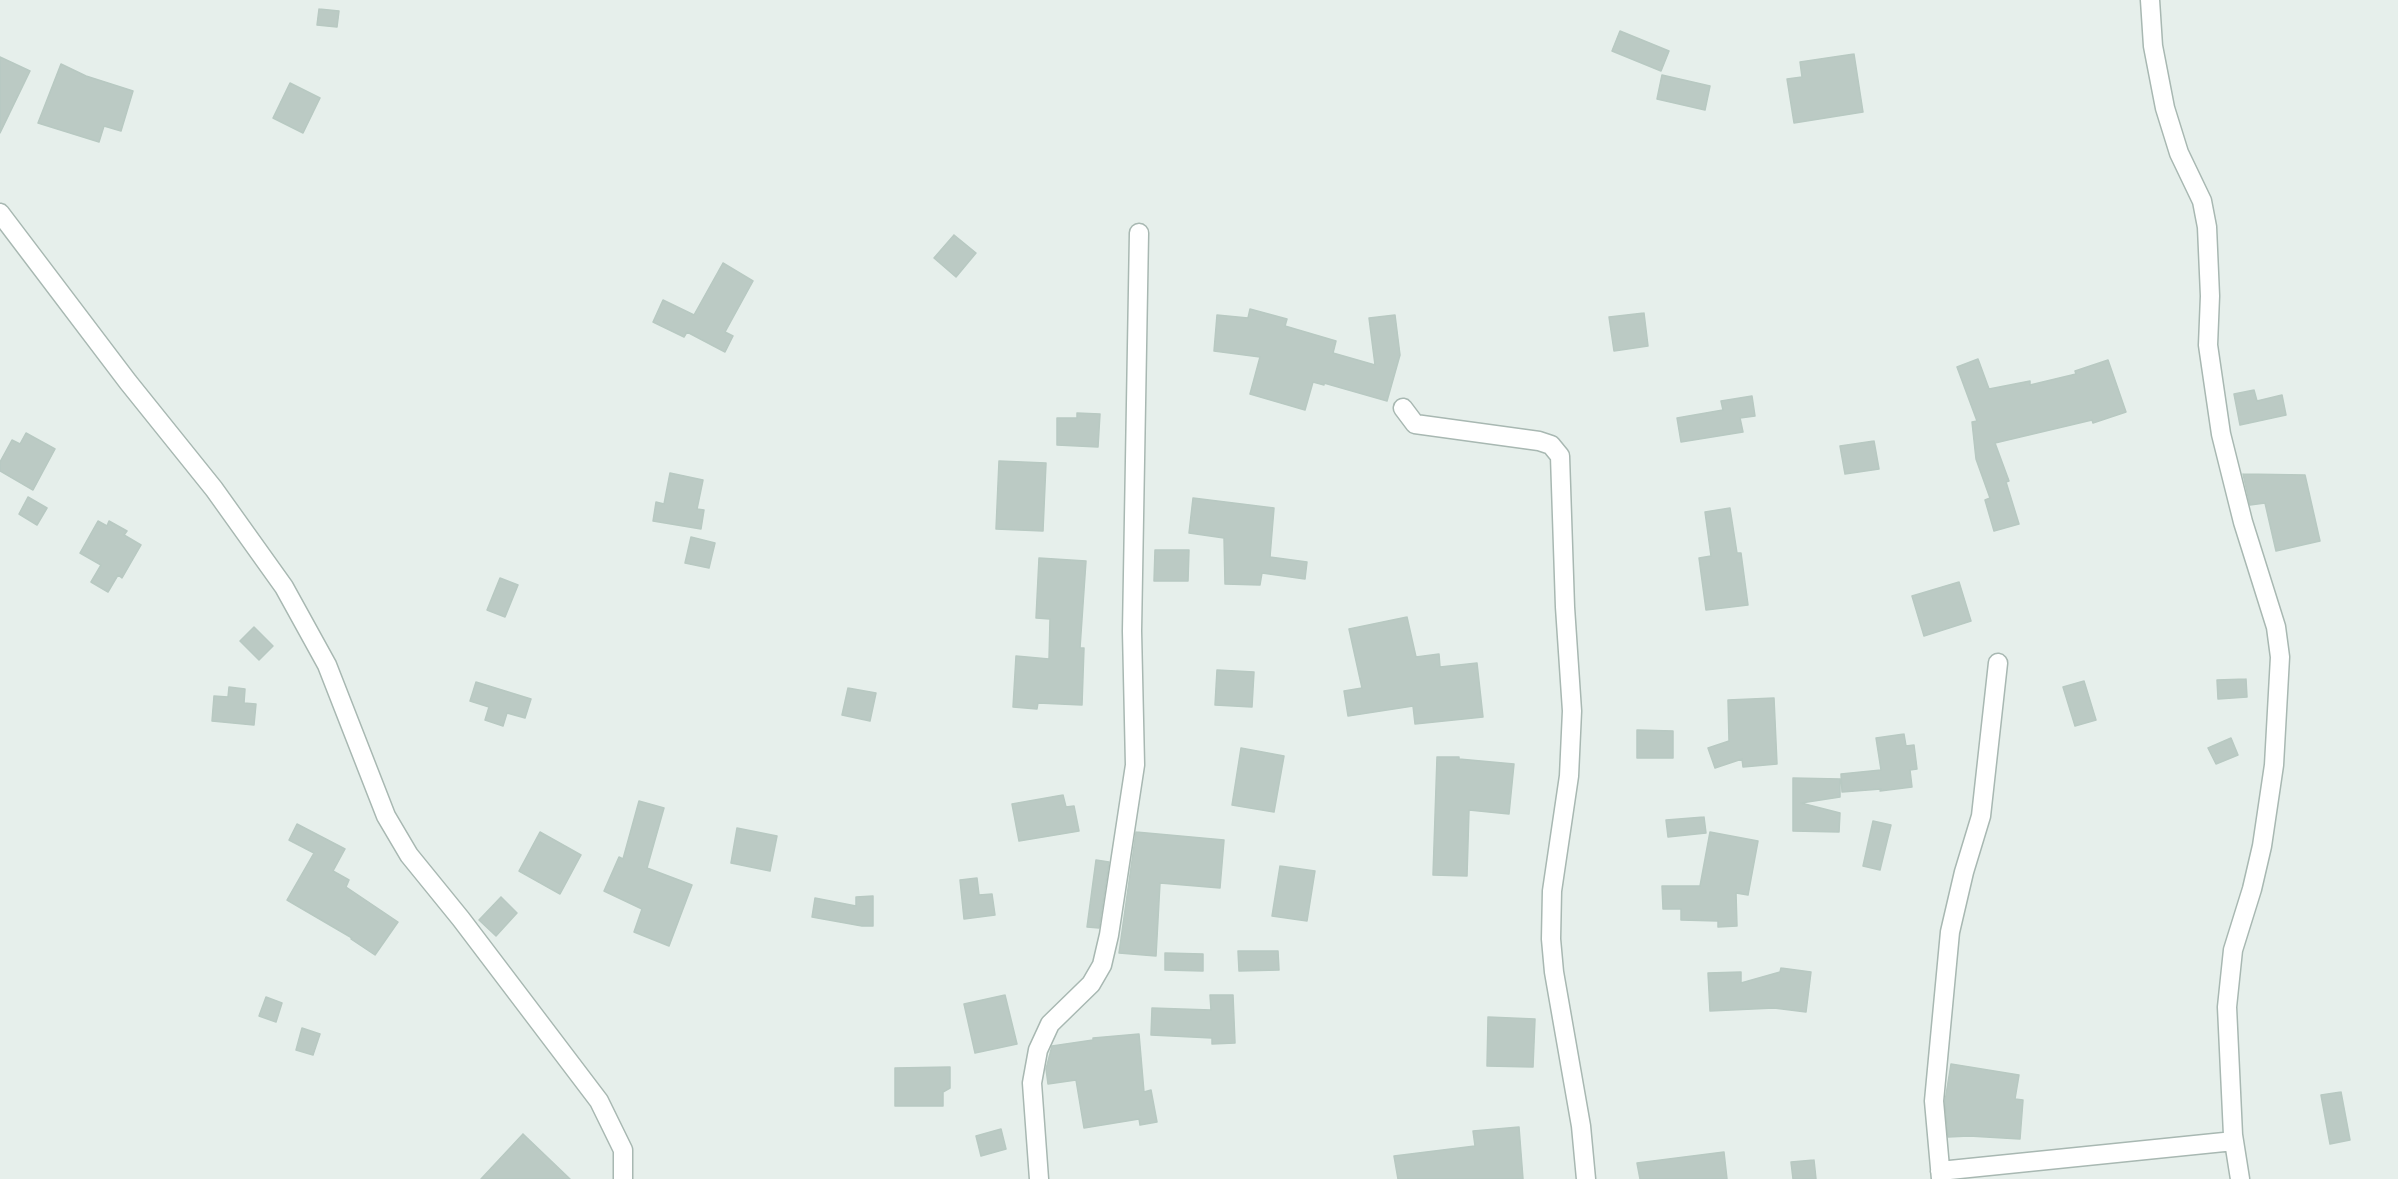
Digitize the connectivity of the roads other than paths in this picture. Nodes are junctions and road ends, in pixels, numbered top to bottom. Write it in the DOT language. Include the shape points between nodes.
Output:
graph roads {
  1 [pos="2150,0"];
  2 [pos="0,213"];
  3 [pos="1139,233"];
  4 [pos="1403,408"];
  5 [pos="1998,663"];
  6 [pos="2234,1141"];
  7 [pos="1940,1175"];
  8 [pos="623,1179"];
  9 [pos="1039,1179"];
  10 [pos="1586,1179"];
  11 [pos="2240,1179"];
  1 -- 6 [label="street" via="2153,46 2165,108 2179,153 2202,201 2207,227 2208,345 2221,434 2276,627 2280,657 2274,765 2262,846 2233,950 2227,1007"];
  2 -- 8 [label="street" via="214,489 284,587 327,665 386,816 409,855 599,1101 622,1150"];
  3 -- 9 [label="street" via="1132,631 1135,765 1101,965 1091,984 1050,1024 1038,1050 1032,1083"];
  4 -- 10 [label="street" via="1415,424 1539,441 1551,445 1560,456 1564,607 1572,711 1569,776 1552,891 1551,939"];
  5 -- 7 [label="street" via="1981,816 1950,932 1934,1101"];
  6 -- 7 [label="street"];
  6 -- 11 [label="street"];
}
